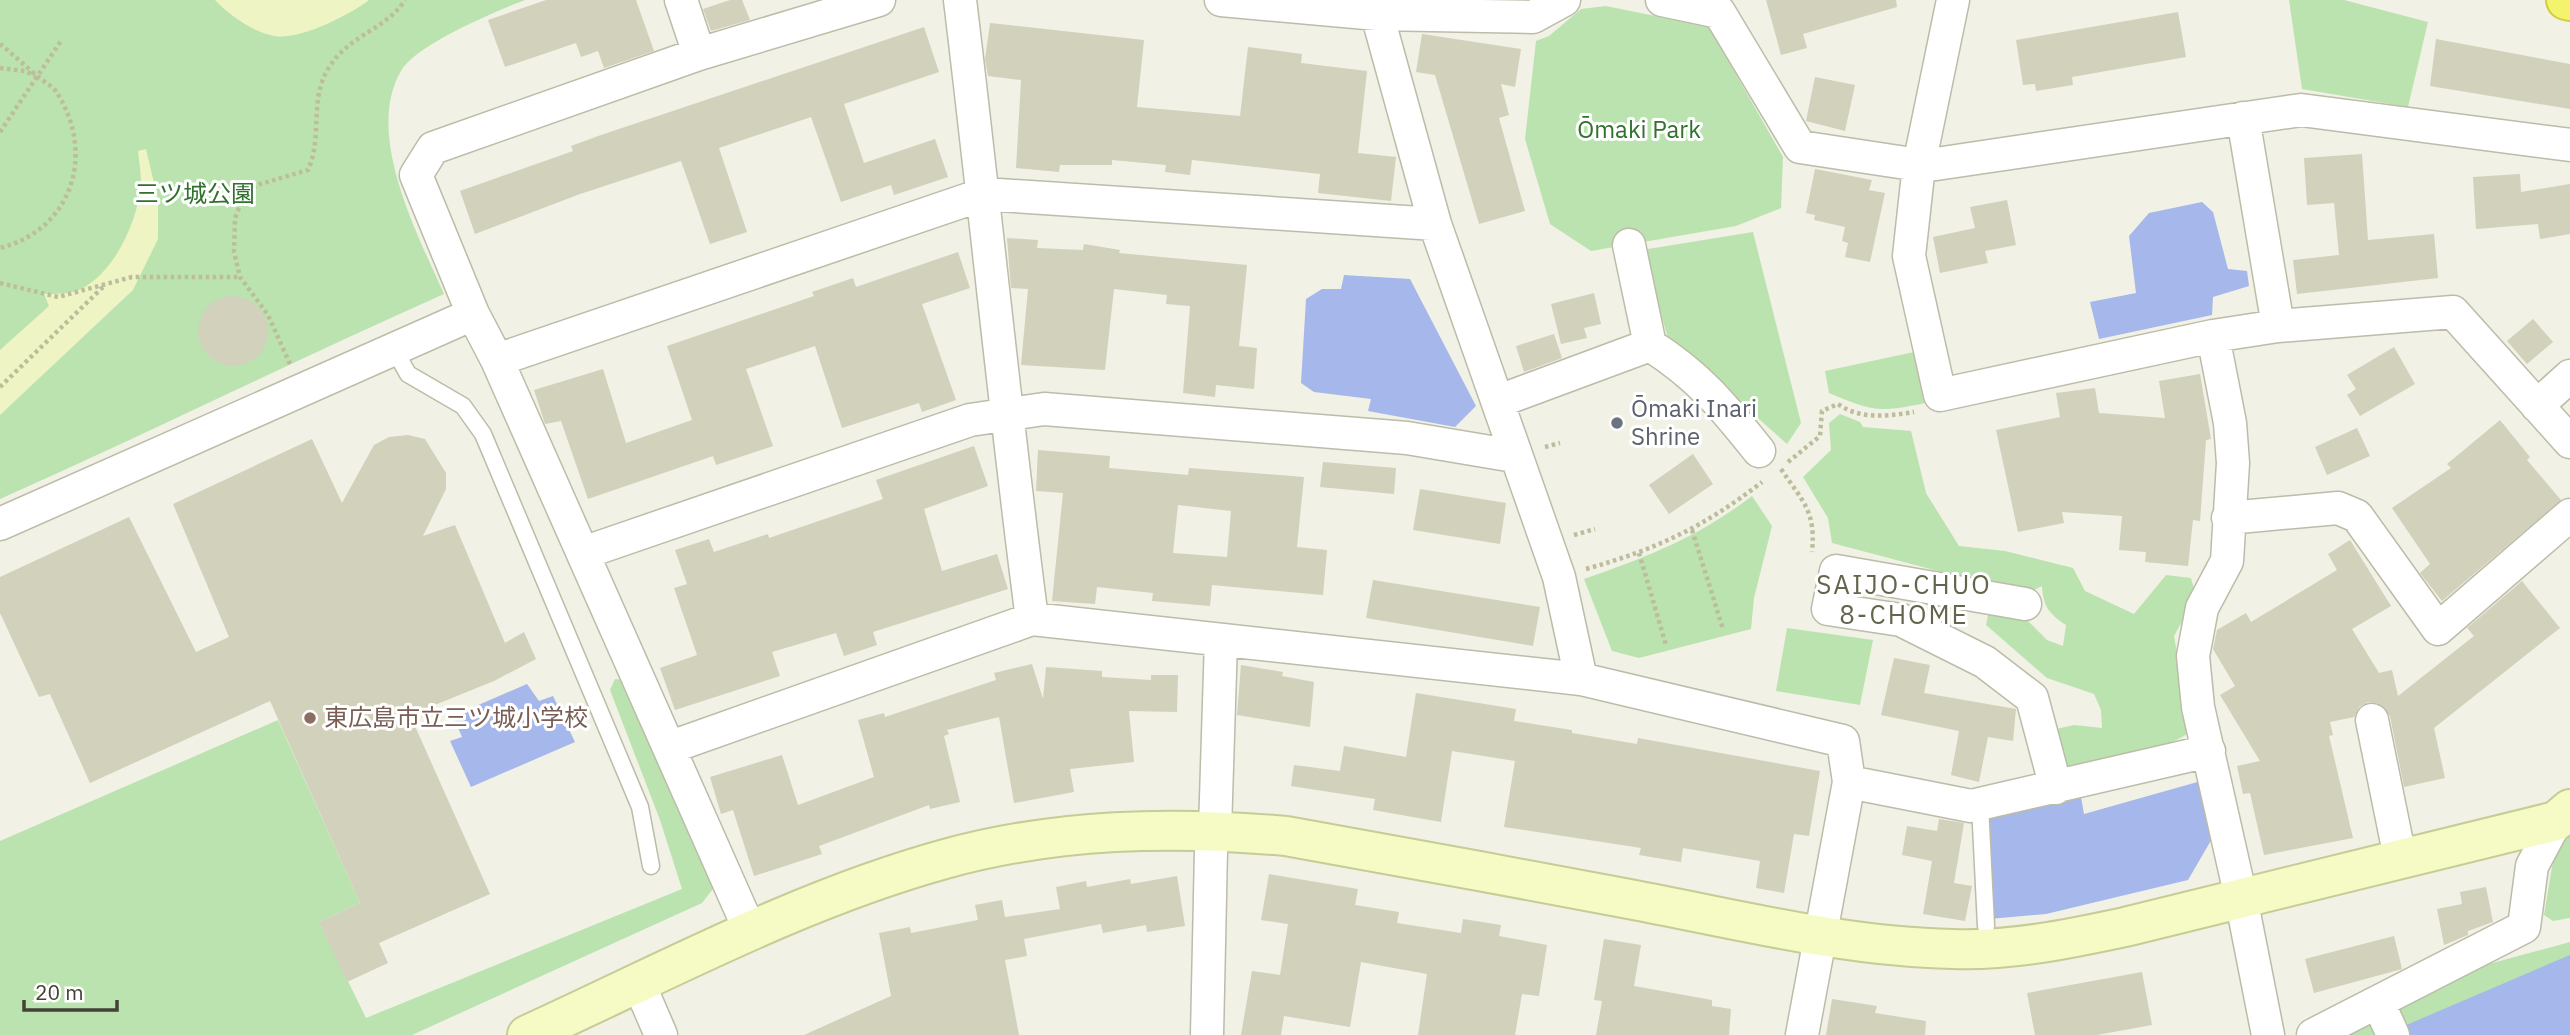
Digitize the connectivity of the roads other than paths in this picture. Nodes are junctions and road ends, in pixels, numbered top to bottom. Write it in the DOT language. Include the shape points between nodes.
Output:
graph roads {
  1 [pos="681,0"];
  2 [pos="879,0"];
  3 [pos="960,0"];
  4 [pos="1221,0"];
  5 [pos="1564,0"];
  6 [pos="1662,0"];
  7 [pos="1953,0"];
  8 [pos="1377,14"];
  9 [pos="699,54"];
  10 [pos="2243,118"];
  11 [pos="2570,145"];
  12 [pos="1919,165"];
  13 [pos="984,194"];
  14 [pos="1436,224"];
  15 [pos="1629,245"];
  16 [pos="472,314"];
  17 [pos="2277,326"];
  18 [pos="2213,336"];
  19 [pos="1650,345"];
  20 [pos="394,349"];
  21 [pos="497,360"];
  22 [pos="2570,376"];
  23 [pos="1499,401"];
  24 [pos="2537,406"];
  25 [pos="1005,414"];
  26 [pos="2570,442"];
  27 [pos="1514,456"];
  28 [pos="1770,460"];
  29 [pos="2570,515"];
  30 [pos="2228,518"];
  31 [pos="0,524"];
  32 [pos="583,553"];
  33 [pos="2025,604"];
  34 [pos="1032,619"];
  35 [pos="1221,640"];
  36 [pos="1581,679"];
  37 [pos="2372,720"];
  38 [pos="671,747"];
  39 [pos="2209,751"];
  40 [pos="1849,782"];
  41 [pos="2056,788"];
  42 [pos="1980,805"];
  43 [pos="2563,815"];
  44 [pos="1215,830"];
  45 [pos="2403,859"];
  46 [pos="651,866"];
  47 [pos="2241,898"];
  48 [pos="1986,926"];
  49 [pos="751,933"];
  50 [pos="1820,935"];
  51 [pos="639,985"];
  52 [pos="2385,1017"];
  53 [pos="527,1035"];
  54 [pos="661,1035"];
  55 [pos="1207,1035"];
  56 [pos="1802,1035"];
  57 [pos="2268,1035"];
  58 [pos="2313,1035"];
  1 -- 9 [label="street"];
  2 -- 9 [label="street"];
  3 -- 13 [label="street"];
  4 -- 8 [label="street"];
  5 -- 8 [label="street" via="1533,17"];
  6 -- 12 [label="street" via="1719,12 1800,147"];
  7 -- 12 [label="street"];
  8 -- 14 [label="street"];
  9 -- 16 [label="street" via="433,148 416,175"];
  10 -- 11 [label="street" via="2301,110"];
  10 -- 12 [label="street"];
  10 -- 17 [label="street"];
  12 -- 18 [label="street" via="1909,256 1940,395"];
  13 -- 14 [label="street"];
  13 -- 21 [label="street"];
  13 -- 25 [label="street"];
  14 -- 23 [label="street"];
  15 -- 19 [label="street"];
  16 -- 20 [label="street"];
  16 -- 21 [label="street"];
  17 -- 18 [label="street"];
  17 -- 24 [label="street" via="2453,312"];
  18 -- 30 [label="street" via="2230,423 2233,463"];
  19 -- 23 [label="street"];
  19 -- 28 [label="street" via="1713,393"];
  20 -- 31 [label="street"];
  20 -- 46 [label="lane" via="408,374 463,406 483,434 640,807"];
  21 -- 32 [label="street"];
  22 -- 24 [label="street"];
  23 -- 27 [label="street"];
  24 -- 26 [label="street"];
  25 -- 27 [label="street" via="1044,409 1407,438"];
  25 -- 32 [label="street" via="970,419"];
  25 -- 34 [label="street"];
  27 -- 36 [label="street" via="1559,577"];
  29 -- 30 [label="street" via="2438,629 2357,516 2338,508"];
  30 -- 39 [label="street" via="2227,561 2202,608 2193,656 2198,707"];
  32 -- 38 [label="street"];
  33 -- 41 [label="street" via="1836,571 1828,609 1901,621 1985,662 2032,698"];
  34 -- 35 [label="street"];
  34 -- 38 [label="street"];
  35 -- 36 [label="street"];
  35 -- 44 [label="street"];
  36 -- 40 [label="street" via="1843,741"];
  37 -- 45 [label="street"];
  38 -- 49 [label="street"];
  39 -- 41 [label="street"];
  39 -- 47 [label="street"];
  40 -- 42 [label="street"];
  40 -- 50 [label="street"];
  41 -- 42 [label="street"];
  42 -- 48 [label="lane"];
  43 -- 45 [label="street"];
  43 -- 52 [label="street" via="2532,866 2524,927"];
  44 -- 49 [label="street" via="1069,835 957,856 864,886"];
  44 -- 50 [label="street" via="1286,836"];
  44 -- 55 [label="street"];
  45 -- 47 [label="street"];
  47 -- 50 [label="street" via="2068,939 1999,948 1910,947"];
  47 -- 57 [label="street"];
  49 -- 51 [label="street"];
  50 -- 56 [label="street"];
  51 -- 53 [label="street"];
  51 -- 54 [label="street"];
  52 -- 58 [label="street"];
}
